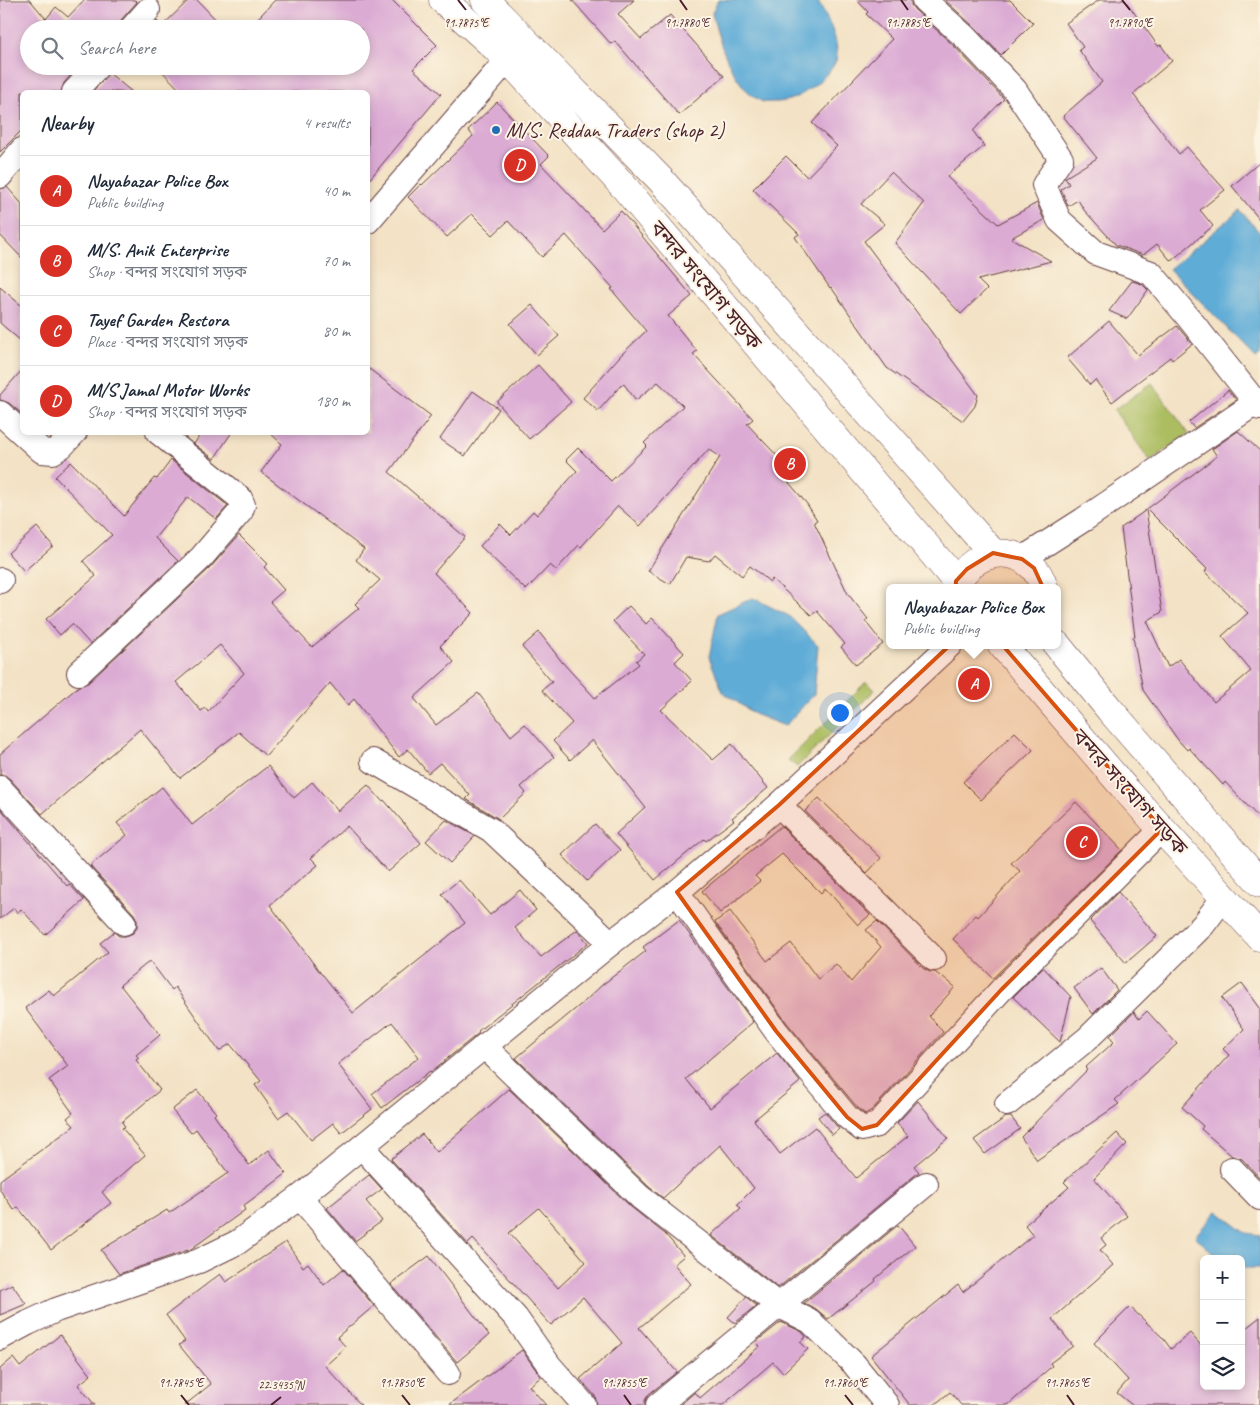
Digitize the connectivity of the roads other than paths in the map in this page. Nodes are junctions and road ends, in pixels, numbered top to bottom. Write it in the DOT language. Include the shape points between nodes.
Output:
graph roads {
  1 [pos="443,0"];
  2 [pos="485,0"];
  3 [pos="924,0"];
  4 [pos="148,10"];
  5 [pos="140,20"];
  6 [pos="508,59"];
  7 [pos="90,75"];
  8 [pos="76,90"];
  9 [pos="20,152"];
  10 [pos="0,176"];
  11 [pos="370,219"];
  12 [pos="1259,404"];
  13 [pos="0,413"];
  14 [pos="20,431"];
  15 [pos="24,435"];
  16 [pos="71,435"];
  17 [pos="162,435"];
  18 [pos="993,553"];
  19 [pos="1022,558"];
  20 [pos="955,584"];
  21 [pos="957,584"];
  22 [pos="1043,584"];
  23 [pos="946,649"];
  24 [pos="1005,649"];
  25 [pos="1060,649"];
  26 [pos="79,673"];
  27 [pos="373,761"];
  28 [pos="0,788"];
  29 [pos="778,805"];
  30 [pos="1162,829"];
  31 [pos="1256,871"];
  32 [pos="677,892"];
  33 [pos="1224,897"];
  34 [pos="124,923"];
  35 [pos="1260,937"];
  36 [pos="611,943"];
  37 [pos="934,959"];
  38 [pos="484,1046"];
  39 [pos="1006,1104"];
  40 [pos="362,1147"];
  41 [pos="1232,1169"];
  42 [pos="926,1184"];
  43 [pos="300,1197"];
  44 [pos="1260,1198"];
  45 [pos="778,1305"];
  46 [pos="0,1338"];
  47 [pos="448,1373"];
  48 [pos="584,1405"];
  49 [pos="658,1405"];
  50 [pos="887,1405"];
  1 -- 6 [label="highway, বন্দর সংযোগ সড়ক"];
  2 -- 18 [label="highway, বন্দর সংযোগ সড়ক" via="660,179"];
  3 -- 12 [label="street" via="965,37 1015,90 1061,159 1044,185 1058,220 1096,253 1151,274"];
  4 -- 5 [label="street"];
  6 -- 11 [label="street"];
  6 -- 20 [label="highway, বন্দর সংযোগ সড়ক" via="625,188"];
  7 -- 8 [label="street"];
  9 -- 10 [label="street"];
  12 -- 19 [label="street"];
  13 -- 14 [label="street"];
  15 -- 16 [label="street" via="42,451 53,452"];
  17 -- 26 [label="street" via="240,498 241,511 200,558"];
  18 -- 19 [label="highway"];
  18 -- 21 [label="highway" via="967,568"];
  19 -- 22 [label="highway" via="1034,568"];
  23 -- 29 [label="street"];
  24 -- 30 [label="highway, বন্দর সংযোগ সড়ক"];
  25 -- 31 [label="highway, বন্দর সংযোগ সড়ক" via="1110,710"];
  27 -- 36 [label="street" via="491,830"];
  28 -- 34 [label="street"];
  29 -- 32 [label="street"];
  29 -- 37 [label="street"];
  30 -- 32 [label="street" via="1001,990 877,1125 862,1129 847,1117 776,1031"];
  30 -- 33 [label="highway, বন্দর সংযোগ সড়ক"];
  32 -- 36 [label="street"];
  33 -- 35 [label="highway, বন্দর সংযোগ সড়ক"];
  33 -- 39 [label="street" via="1203,925 1088,1038"];
  36 -- 38 [label="street"];
  38 -- 40 [label="street"];
  38 -- 45 [label="street" via="640,1197"];
  40 -- 43 [label="street"];
  40 -- 48 [label="street" via="516,1318 549,1365"];
  41 -- 44 [label="street"];
  42 -- 45 [label="street"];
  43 -- 46 [label="street" via="238,1242 199,1261 56,1310"];
  43 -- 47 [label="street"];
  45 -- 49 [label="street"];
  45 -- 50 [label="street" via="810,1321 854,1364"];
}
